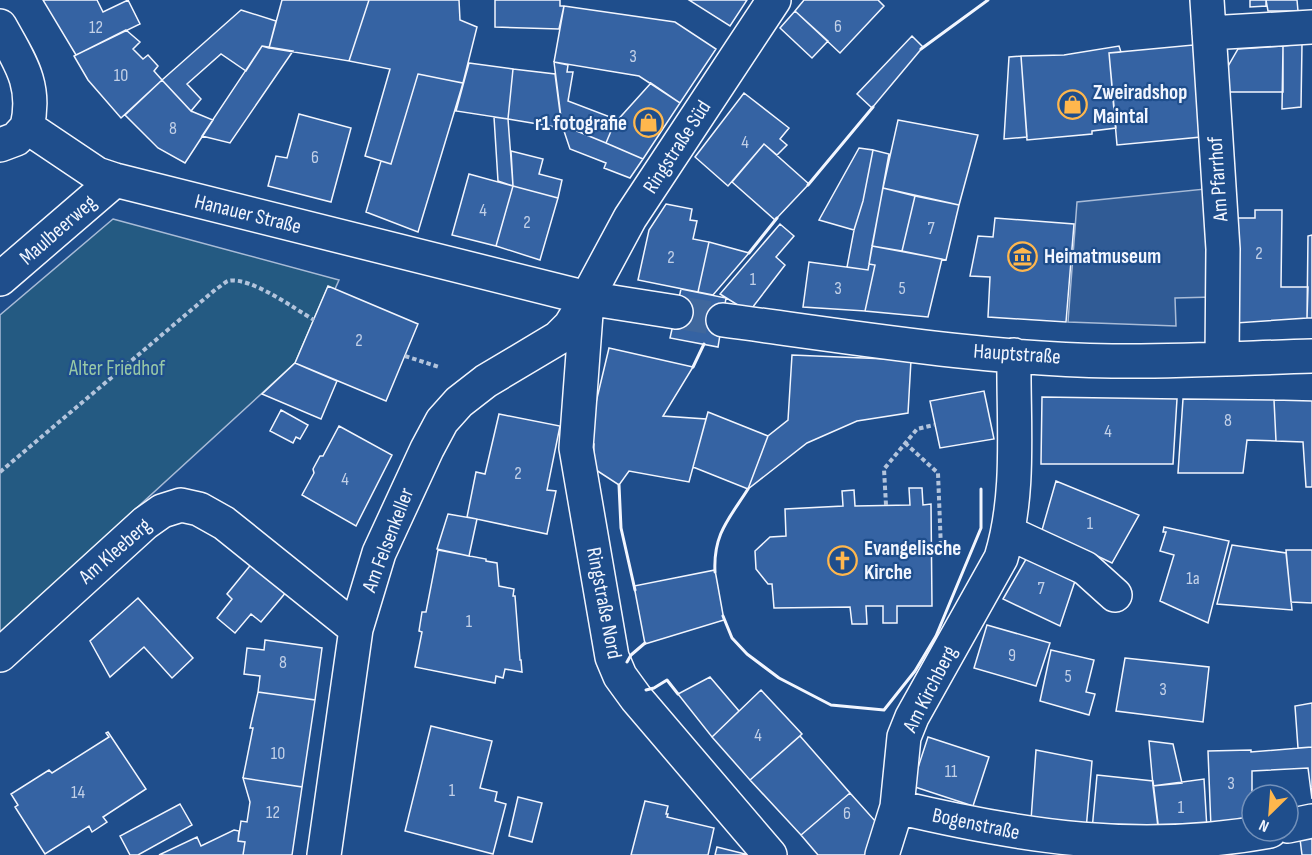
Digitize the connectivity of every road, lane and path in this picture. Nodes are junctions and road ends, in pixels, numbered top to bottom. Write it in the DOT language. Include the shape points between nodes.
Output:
graph roads {
  1 [pos="774,0"];
  2 [pos="1207,0"];
  3 [pos="0,26"];
  4 [pos="1312,27"];
  5 [pos="1209,33"];
  6 [pos="27,128"];
  7 [pos="0,145"];
  8 [pos="115,180"];
  9 [pos="0,279"];
  10 [pos="587,298"];
  11 [pos="676,312"];
  12 [pos="314,320"];
  13 [pos="723,320"];
  14 [pos="1014,355"];
  15 [pos="1312,356"];
  16 [pos="1222,359"];
  17 [pos="934,425"];
  18 [pos="905,443"];
  19 [pos="0,472"];
  20 [pos="886,505"];
  21 [pos="1009,533"];
  22 [pos="931,549"];
  23 [pos="1115,595"];
  24 [pos="356,628"];
  25 [pos="0,655"];
  26 [pos="897,807"];
  27 [pos="1240,837"];
  28 [pos="324,855"];
  29 [pos="770,855"];
  30 [pos="882,855"];
  1 -- 10 [label="street, Ringstraße Süd" via="630,218"];
  2 -- 5 [label="street, Am Pfarrhof"];
  3 -- 6 [label="street" via="30,89"];
  4 -- 5 [label="street"];
  5 -- 16 [label="street, Am Pfarrhof" via="1223,249"];
  6 -- 7 [label="street" via="16,139"];
  6 -- 8 [label="street, Hanauer Straße" via="97,174"];
  8 -- 9 [label="street, Maulbeerweg"];
  8 -- 10 [label="street, Hanauer Straße"];
  10 -- 11 [label="street"];
  10 -- 24 [label="street, Am Felsenkeller" via="558,338 486,381 442,421 379,553"];
  10 -- 29 [label="street, Ringstraße Nord" via="576,448 612,657 636,698"];
  12 -- 19 [label="path" via="264,291 229,281"];
  13 -- 14 [label="street, Hauptstraße"];
  14 -- 16 [label="street, Hauptstraße" via="1111,361"];
  14 -- 21 [label="street, Am Kirchberg" via="1013,502"];
  15 -- 16 [label="street, Hauptstraße"];
  17 -- 18 [label="path" via="917,429"];
  18 -- 20 [label="path" via="884,470"];
  18 -- 22 [label="path" via="938,473 941,549"];
  21 -- 23 [label="street" via="1085,568"];
  21 -- 26 [label="street, Am Kirchberg" via="1001,558 904,736"];
  24 -- 25 [label="street, Am Kleeberg" via="224,523 181,505 162,511 145,523"];
  24 -- 28 [label="street, Am Felsenkeller"];
  26 -- 27 [label="street, Bogenstraße" via="1041,838 1133,847 1182,846"];
  26 -- 30 [label="street, Am Kirchberg"];
}
